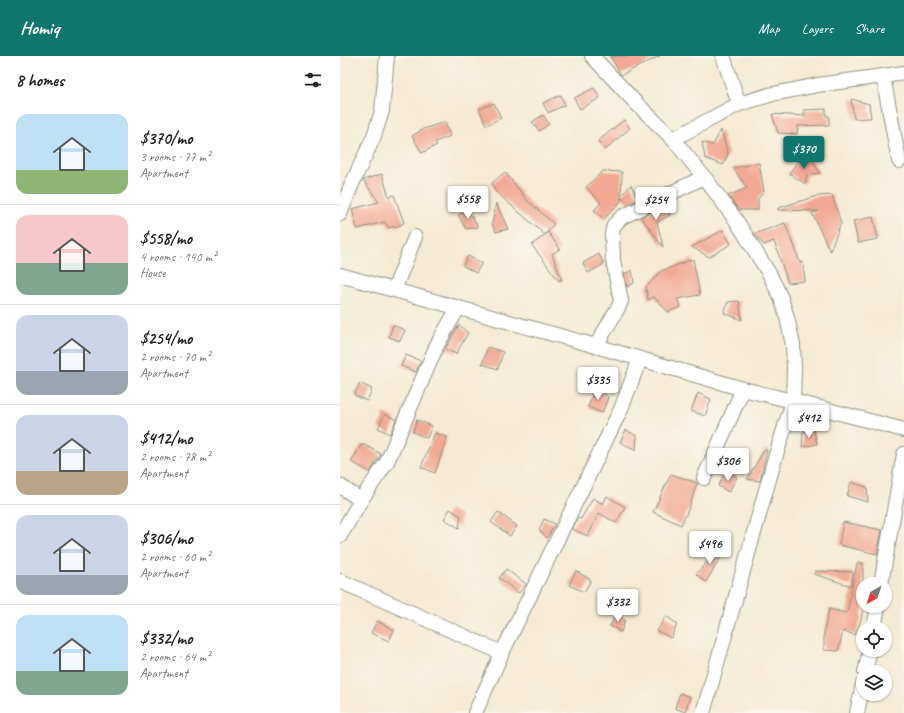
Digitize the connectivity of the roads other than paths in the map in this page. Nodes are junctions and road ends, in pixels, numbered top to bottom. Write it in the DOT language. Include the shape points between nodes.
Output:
graph roads {
  1 [pos="387,56"];
  2 [pos="592,56"];
  3 [pos="723,56"];
  4 [pos="904,73"];
  5 [pos="883,76"];
  6 [pos="739,104"];
  7 [pos="673,139"];
  8 [pos="899,161"];
  9 [pos="704,177"];
  10 [pos="340,214"];
  11 [pos="415,237"];
  12 [pos="340,275"];
  13 [pos="394,290"];
  14 [pos="458,308"];
  15 [pos="596,346"];
  16 [pos="640,359"];
  17 [pos="743,389"];
  18 [pos="793,401"];
  19 [pos="904,430"];
  20 [pos="904,454"];
  21 [pos="704,478"];
  22 [pos="340,486"];
  23 [pos="361,500"];
  24 [pos="340,536"];
  25 [pos="882,577"];
  26 [pos="340,581"];
  27 [pos="502,653"];
  28 [pos="859,701"];
  29 [pos="475,713"];
  30 [pos="703,713"];
  31 [pos="857,713"];
  1 -- 10 [label="street" via="382,111 374,136"];
  2 -- 7 [label="street"];
  3 -- 6 [label="street"];
  4 -- 5 [label="street"];
  5 -- 6 [label="street" via="818,85"];
  5 -- 8 [label="street"];
  6 -- 7 [label="street"];
  7 -- 9 [label="street"];
  9 -- 15 [label="street" via="622,217 614,225 614,260 621,301"];
  9 -- 18 [label="street" via="736,220 781,298 793,345"];
  11 -- 13 [label="street"];
  12 -- 13 [label="street"];
  13 -- 14 [label="street"];
  14 -- 15 [label="street"];
  14 -- 23 [label="street" via="437,345 387,462"];
  15 -- 16 [label="street"];
  16 -- 17 [label="street"];
  16 -- 27 [label="street" via="621,409"];
  17 -- 18 [label="street"];
  17 -- 21 [label="street"];
  18 -- 19 [label="street"];
  18 -- 30 [label="street"];
  20 -- 25 [label="street"];
  22 -- 23 [label="street"];
  23 -- 24 [label="street"];
  26 -- 27 [label="street"];
  27 -- 29 [label="street"];
  28 -- 31 [label="street"];
}
